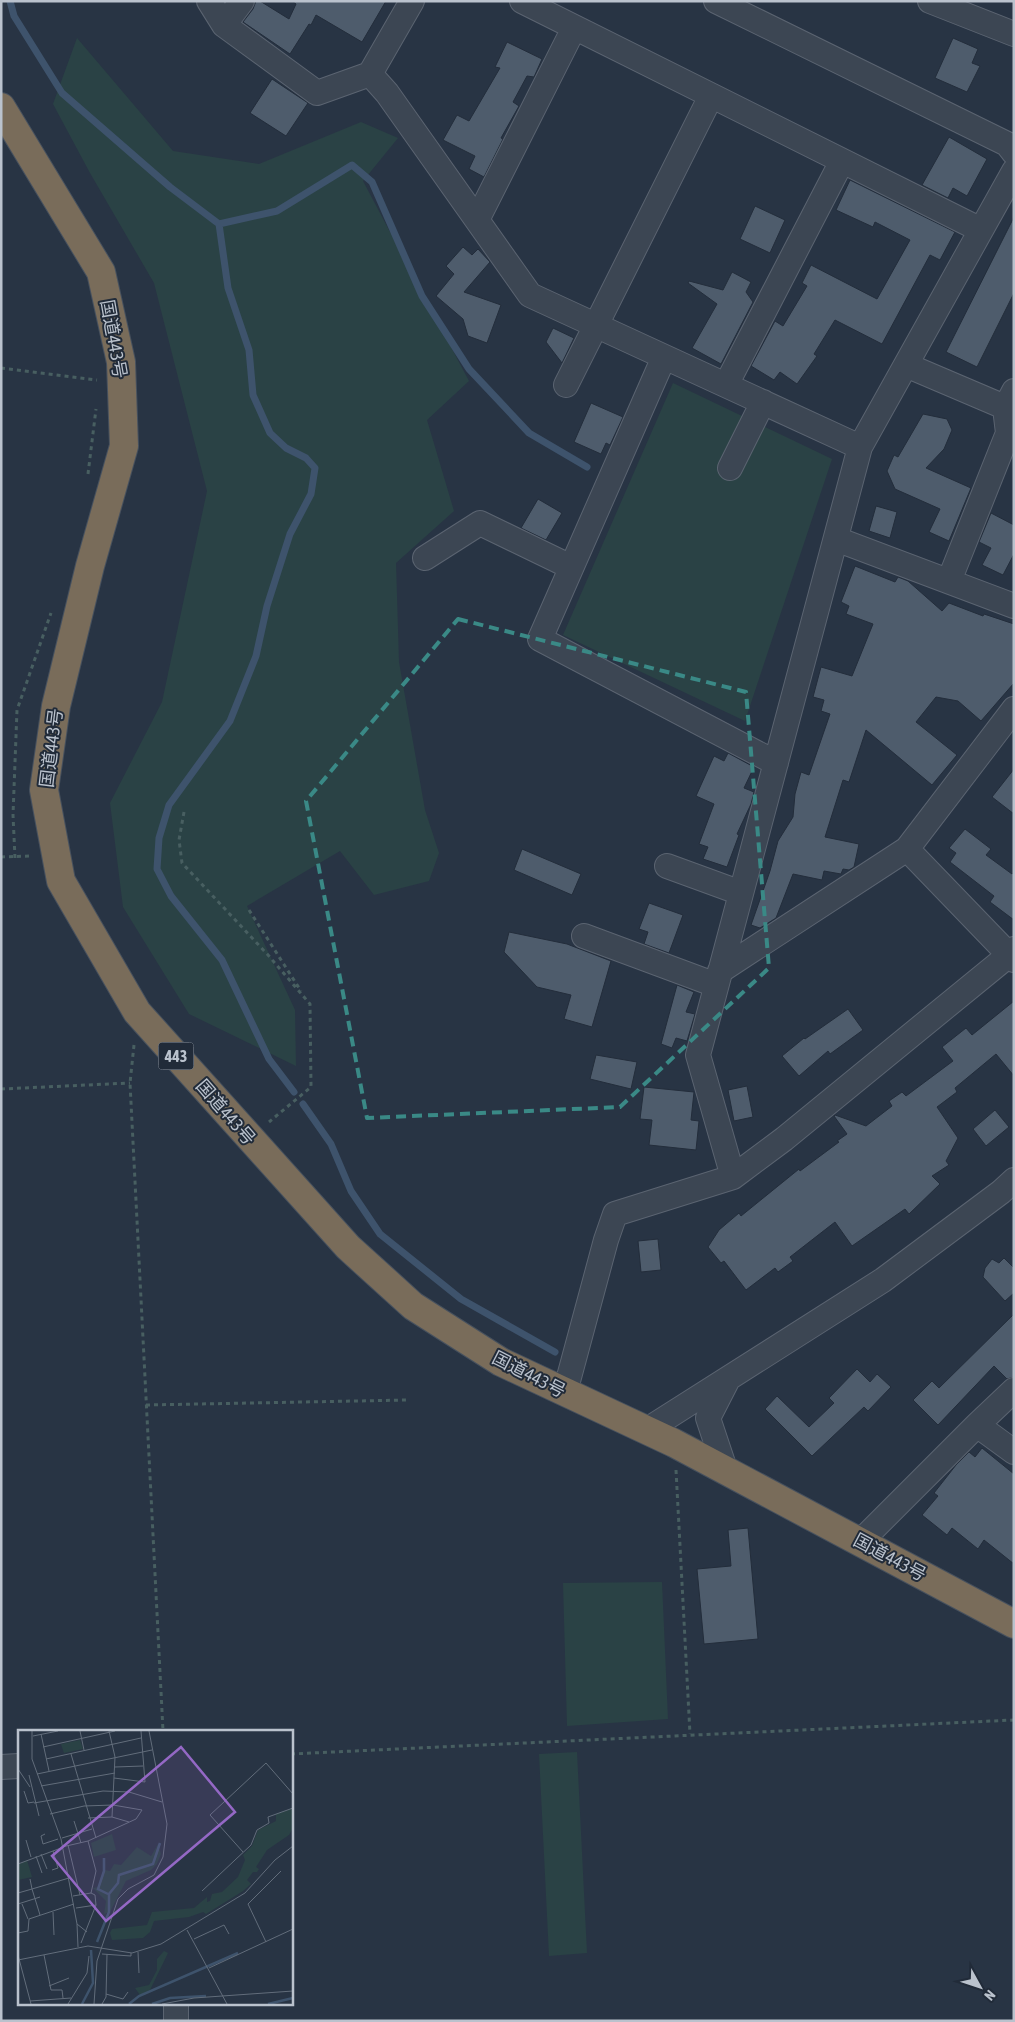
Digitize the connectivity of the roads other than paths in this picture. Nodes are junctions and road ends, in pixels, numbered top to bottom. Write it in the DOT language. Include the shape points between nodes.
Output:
graph roads {
  1 [pos="209,1"];
  2 [pos="242,1"];
  3 [pos="412,1"];
  4 [pos="522,1"];
  5 [pos="716,1"];
  6 [pos="930,1"];
  7 [pos="224,24"];
  8 [pos="574,28"];
  9 [pos="1014,34"];
  10 [pos="370,74"];
  11 [pos="710,96"];
  12 [pos="1,107"];
  13 [pos="1012,142"];
  14 [pos="842,161"];
  15 [pos="1014,171"];
  16 [pos="477,220"];
  17 [pos="981,230"];
  18 [pos="594,325"];
  19 [pos="664,357"];
  20 [pos="906,366"];
  21 [pos="566,385"];
  22 [pos="726,385"];
  23 [pos="763,402"];
  24 [pos="1011,403"];
  25 [pos="860,447"];
  26 [pos="730,468"];
  27 [pos="836,539"];
  28 [pos="425,558"];
  29 [pos="571,567"];
  30 [pos="949,581"];
  31 [pos="1014,606"];
  32 [pos="1014,709"];
  33 [pos="776,763"];
  34 [pos="907,849"];
  35 [pos="667,866"];
  36 [pos="741,893"];
  37 [pos="584,936"];
  38 [pos="1012,954"];
  39 [pos="718,978"];
  40 [pos="733,1177"];
  41 [pos="1014,1180"];
  42 [pos="728,1378"];
  43 [pos="1014,1390"];
  44 [pos="565,1392"];
  45 [pos="977,1425"];
  46 [pos="647,1430"];
  47 [pos="1014,1452"];
  48 [pos="725,1470"];
  49 [pos="861,1541"];
  50 [pos="1014,1624"];
  51 [pos="1,1766"];
  52 [pos="18,1766"];
  53 [pos="176,2004"];
  54 [pos="176,2021"];
  1 -- 7 [label="street"];
  2 -- 7 [label="street"];
  3 -- 10 [label="street"];
  4 -- 8 [label="street"];
  5 -- 13 [label="street"];
  6 -- 9 [label="street"];
  7 -- 10 [label="street" via="317,93"];
  8 -- 11 [label="street"];
  8 -- 16 [label="street"];
  10 -- 16 [label="street"];
  11 -- 14 [label="street"];
  11 -- 18 [label="street"];
  12 -- 44 [label="highway, 国道443号 / 443" via="101,272 121,362 124,446 90,566 56,706 44,790 61,882 137,1012 348,1248 413,1306 502,1362"];
  14 -- 17 [label="street"];
  14 -- 22 [label="street"];
  15 -- 17 [label="street"];
  16 -- 18 [label="street" via="530,295"];
  17 -- 20 [label="street"];
  18 -- 19 [label="street"];
  18 -- 21 [label="street"];
  19 -- 22 [label="street"];
  19 -- 29 [label="street"];
  20 -- 24 [label="street"];
  20 -- 25 [label="street"];
  22 -- 23 [label="street"];
  23 -- 25 [label="street"];
  23 -- 26 [label="street"];
  24 -- 30 [label="street" via="1008,433"];
  25 -- 27 [label="street"];
  27 -- 30 [label="street"];
  27 -- 33 [label="street"];
  28 -- 29 [label="street" via="480,523"];
  29 -- 33 [label="street" via="540,639"];
  30 -- 31 [label="street"];
  32 -- 34 [label="street"];
  33 -- 36 [label="street"];
  34 -- 38 [label="street"];
  34 -- 39 [label="street"];
  35 -- 36 [label="street"];
  36 -- 39 [label="street"];
  37 -- 39 [label="street"];
  38 -- 40 [label="street"];
  39 -- 40 [label="street" via="698,1055"];
  40 -- 44 [label="street" via="615,1214"];
  41 -- 42 [label="street" via="883,1280"];
  42 -- 46 [label="street"];
  42 -- 48 [label="street" via="708,1418"];
  43 -- 45 [label="street"];
  44 -- 46 [label="highway, 国道443号 / 443"];
  45 -- 47 [label="street"];
  45 -- 49 [label="street"];
  46 -- 48 [label="highway, 国道443号 / 443"];
  48 -- 49 [label="highway, 国道443号 / 443"];
  49 -- 50 [label="highway, 国道443号 / 443"];
  51 -- 52 [label="street"];
  53 -- 54 [label="street"];
}
